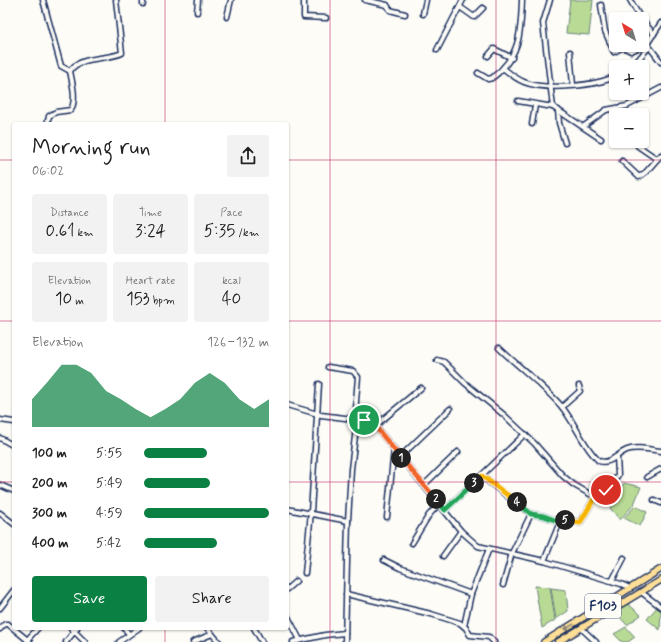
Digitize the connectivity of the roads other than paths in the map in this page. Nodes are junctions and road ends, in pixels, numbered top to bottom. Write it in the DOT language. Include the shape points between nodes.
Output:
graph roads {
  1 [pos="43,0"];
  2 [pos="116,0"];
  3 [pos="198,0"];
  4 [pos="231,0"];
  5 [pos="304,0"];
  6 [pos="365,0"];
  7 [pos="387,0"];
  8 [pos="426,0"];
  9 [pos="462,0"];
  10 [pos="522,0"];
  11 [pos="550,0"];
  12 [pos="630,0"];
  13 [pos="387,5"];
  14 [pos="601,5"];
  15 [pos="460,7"];
  16 [pos="483,8"];
  17 [pos="197,12"];
  18 [pos="638,12"];
  19 [pos="405,14"];
  20 [pos="423,14"];
  21 [pos="227,17"];
  22 [pos="326,18"];
  23 [pos="661,23"];
  24 [pos="649,28"];
  25 [pos="654,34"];
  26 [pos="609,40"];
  27 [pos="649,43"];
  28 [pos="649,46"];
  29 [pos="437,50"];
  30 [pos="570,52"];
  31 [pos="488,56"];
  32 [pos="512,58"];
  33 [pos="661,62"];
  34 [pos="503,68"];
  35 [pos="70,71"];
  36 [pos="478,73"];
  37 [pos="609,79"];
  38 [pos="551,85"];
  39 [pos="573,85"];
  40 [pos="661,88"];
  41 [pos="518,101"];
  42 [pos="535,105"];
  43 [pos="553,107"];
  44 [pos="558,110"];
  45 [pos="47,122"];
  46 [pos="532,124"];
  47 [pos="584,126"];
  48 [pos="601,139"];
  49 [pos="565,143"];
  50 [pos="641,148"];
  51 [pos="661,155"];
  52 [pos="657,159"];
  53 [pos="622,161"];
  54 [pos="499,348"];
  55 [pos="437,360"];
  56 [pos="328,367"];
  57 [pos="319,384"];
  58 [pos="579,386"];
  59 [pos="420,388"];
  60 [pos="289,406"];
  61 [pos="562,407"];
  62 [pos="450,409"];
  63 [pos="317,414"];
  64 [pos="0,420"];
  65 [pos="357,420"];
  66 [pos="12,422"];
  67 [pos="375,426"];
  68 [pos="525,434"];
  69 [pos="0,438"];
  70 [pos="12,445"];
  71 [pos="394,449"];
  72 [pos="661,451"];
  73 [pos="458,452"];
  74 [pos="400,457"];
  75 [pos="617,457"];
  76 [pos="661,469"];
  77 [pos="482,476"];
  78 [pos="647,477"];
  79 [pos="0,485"];
  80 [pos="424,485"];
  81 [pos="12,490"];
  82 [pos="595,497"];
  83 [pos="654,500"];
  84 [pos="440,503"];
  85 [pos="661,503"];
  86 [pos="289,509"];
  87 [pos="445,510"];
  88 [pos="311,512"];
  89 [pos="0,513"];
  90 [pos="531,514"];
  91 [pos="387,517"];
  92 [pos="348,520"];
  93 [pos="12,522"];
  94 [pos="560,522"];
  95 [pos="461,531"];
  96 [pos="412,543"];
  97 [pos="489,549"];
  98 [pos="512,554"];
  99 [pos="443,556"];
  100 [pos="624,558"];
  101 [pos="384,560"];
  102 [pos="544,561"];
  103 [pos="661,569"];
  104 [pos="305,573"];
  105 [pos="661,580"];
  106 [pos="296,581"];
  107 [pos="612,581"];
  108 [pos="503,585"];
  109 [pos="289,587"];
  110 [pos="630,588"];
  111 [pos="641,592"];
  112 [pos="12,593"];
  113 [pos="346,594"];
  114 [pos="471,594"];
  115 [pos="661,607"];
  116 [pos="0,608"];
  117 [pos="289,619"];
  118 [pos="464,626"];
  119 [pos="12,627"];
  120 [pos="581,628"];
  121 [pos="0,629"];
  122 [pos="15,630"];
  123 [pos="36,630"];
  124 [pos="73,630"];
  125 [pos="75,630"];
  126 [pos="126,630"];
  127 [pos="135,630"];
  128 [pos="209,630"];
  129 [pos="255,630"];
  130 [pos="345,633"];
  131 [pos="129,634"];
  132 [pos="212,634"];
  133 [pos="300,640"];
  134 [pos="28,641"];
  135 [pos="66,642"];
  136 [pos="85,642"];
  137 [pos="119,642"];
  138 [pos="193,642"];
  139 [pos="219,642"];
  140 [pos="262,642"];
  141 [pos="293,642"];
  142 [pos="344,642"];
  143 [pos="494,642"];
  144 [pos="544,642"];
  145 [pos="558,642"];
  146 [pos="596,642"];
  1 -- 35 [label="street" via="60,66"];
  2 -- 35 [label="street" via="122,53 81,63"];
  3 -- 17 [label="street"];
  4 -- 21 [label="street"];
  5 -- 22 [label="street" via="304,17"];
  6 -- 13 [label="street"];
  7 -- 13 [label="street"];
  8 -- 20 [label="street"];
  9 -- 15 [label="street"];
  10 -- 32 [label="street" via="518,44"];
  11 -- 38 [label="street" via="543,23"];
  12 -- 18 [label="street"];
  13 -- 19 [label="street" via="390,10"];
  14 -- 26 [label="street"];
  15 -- 16 [label="street" via="474,17"];
  15 -- 29 [label="street"];
  23 -- 25 [label="street"];
  24 -- 25 [label="street"];
  25 -- 27 [label="street"];
  28 -- 33 [label="street"];
  30 -- 39 [label="street"];
  31 -- 32 [label="street" via="494,49"];
  32 -- 34 [label="street"];
  34 -- 36 [label="street" via="488,79"];
  34 -- 38 [label="street" via="524,82"];
  35 -- 45 [label="street" via="73,106 71,110 56,112 49,116"];
  37 -- 39 [label="street"];
  38 -- 39 [label="street"];
  38 -- 43 [label="street"];
  40 -- 47 [label="street" via="627,106 606,110"];
  41 -- 42 [label="street"];
  42 -- 43 [label="street"];
  42 -- 46 [label="street"];
  43 -- 44 [label="street"];
  44 -- 47 [label="street"];
  44 -- 49 [label="street"];
  47 -- 48 [label="street"];
  50 -- 52 [label="street"];
  51 -- 52 [label="street"];
  52 -- 53 [label="street" via="639,177"];
  54 -- 61 [label="street" via="531,375"];
  55 -- 68 [label="street" via="444,362"];
  56 -- 65 [label="street" via="357,373"];
  57 -- 63 [label="street"];
  58 -- 61 [label="street" via="580,391"];
  59 -- 67 [label="street"];
  60 -- 63 [label="street"];
  61 -- 75 [label="street" via="596,459 602,462"];
  62 -- 74 [label="street"];
  63 -- 65 [label="street"];
  63 -- 88 [label="street"];
  64 -- 66 [label="street"];
  65 -- 67 [label="street" via="369,421"];
  65 -- 92 [label="street"];
  67 -- 71 [label="street"];
  68 -- 77 [label="street"];
  68 -- 82 [label="street" via="563,476"];
  69 -- 70 [label="street"];
  71 -- 74 [label="street"];
  71 -- 91 [label="street"];
  72 -- 75 [label="street" via="634,449 627,450"];
  73 -- 80 [label="street"];
  74 -- 80 [label="street"];
  75 -- 82 [label="street" via="618,475 610,486"];
  76 -- 78 [label="street"];
  77 -- 87 [label="street"];
  77 -- 90 [label="street"];
  79 -- 81 [label="street"];
  80 -- 84 [label="street"];
  82 -- 94 [label="street" via="580,523 565,520"];
  83 -- 85 [label="street"];
  84 -- 87 [label="street"];
  84 -- 96 [label="street" via="429,515"];
  86 -- 88 [label="street"];
  87 -- 95 [label="street"];
  88 -- 92 [label="street"];
  88 -- 104 [label="street"];
  89 -- 93 [label="street"];
  90 -- 94 [label="street"];
  90 -- 98 [label="street"];
  92 -- 113 [label="street"];
  94 -- 102 [label="street"];
  95 -- 97 [label="street" via="478,546"];
  95 -- 99 [label="street"];
  97 -- 98 [label="street"];
  97 -- 114 [label="street"];
  98 -- 102 [label="street"];
  98 -- 108 [label="street"];
  100 -- 107 [label="street"];
  101 -- 114 [label="street"];
  102 -- 107 [label="street"];
  103 -- 110 [label="main road, F103"];
  105 -- 111 [label="main road, F103"];
  106 -- 109 [label="street"];
  107 -- 110 [label="street"];
  110 -- 144 [label="main road, F103, one-way"];
  111 -- 115 [label="street"];
  111 -- 120 [label="main road, F103"];
  112 -- 116 [label="street"];
  113 -- 118 [label="street" via="431,614"];
  113 -- 130 [label="street"];
  114 -- 118 [label="street"];
  117 -- 133 [label="street"];
  118 -- 143 [label="street" via="470,635 489,638"];
  119 -- 121 [label="street" via="5,624"];
  120 -- 145 [label="main road, F103"];
  120 -- 146 [label="street"];
  122 -- 134 [label="street"];
  123 -- 134 [label="street"];
  124 -- 135 [label="street"];
  125 -- 136 [label="street"];
  126 -- 131 [label="street"];
  127 -- 131 [label="street"];
  128 -- 132 [label="street"];
  129 -- 140 [label="street"];
  130 -- 133 [label="street"];
  130 -- 142 [label="street"];
  131 -- 137 [label="street"];
  132 -- 138 [label="street"];
  132 -- 139 [label="street"];
  133 -- 141 [label="street"];
}
